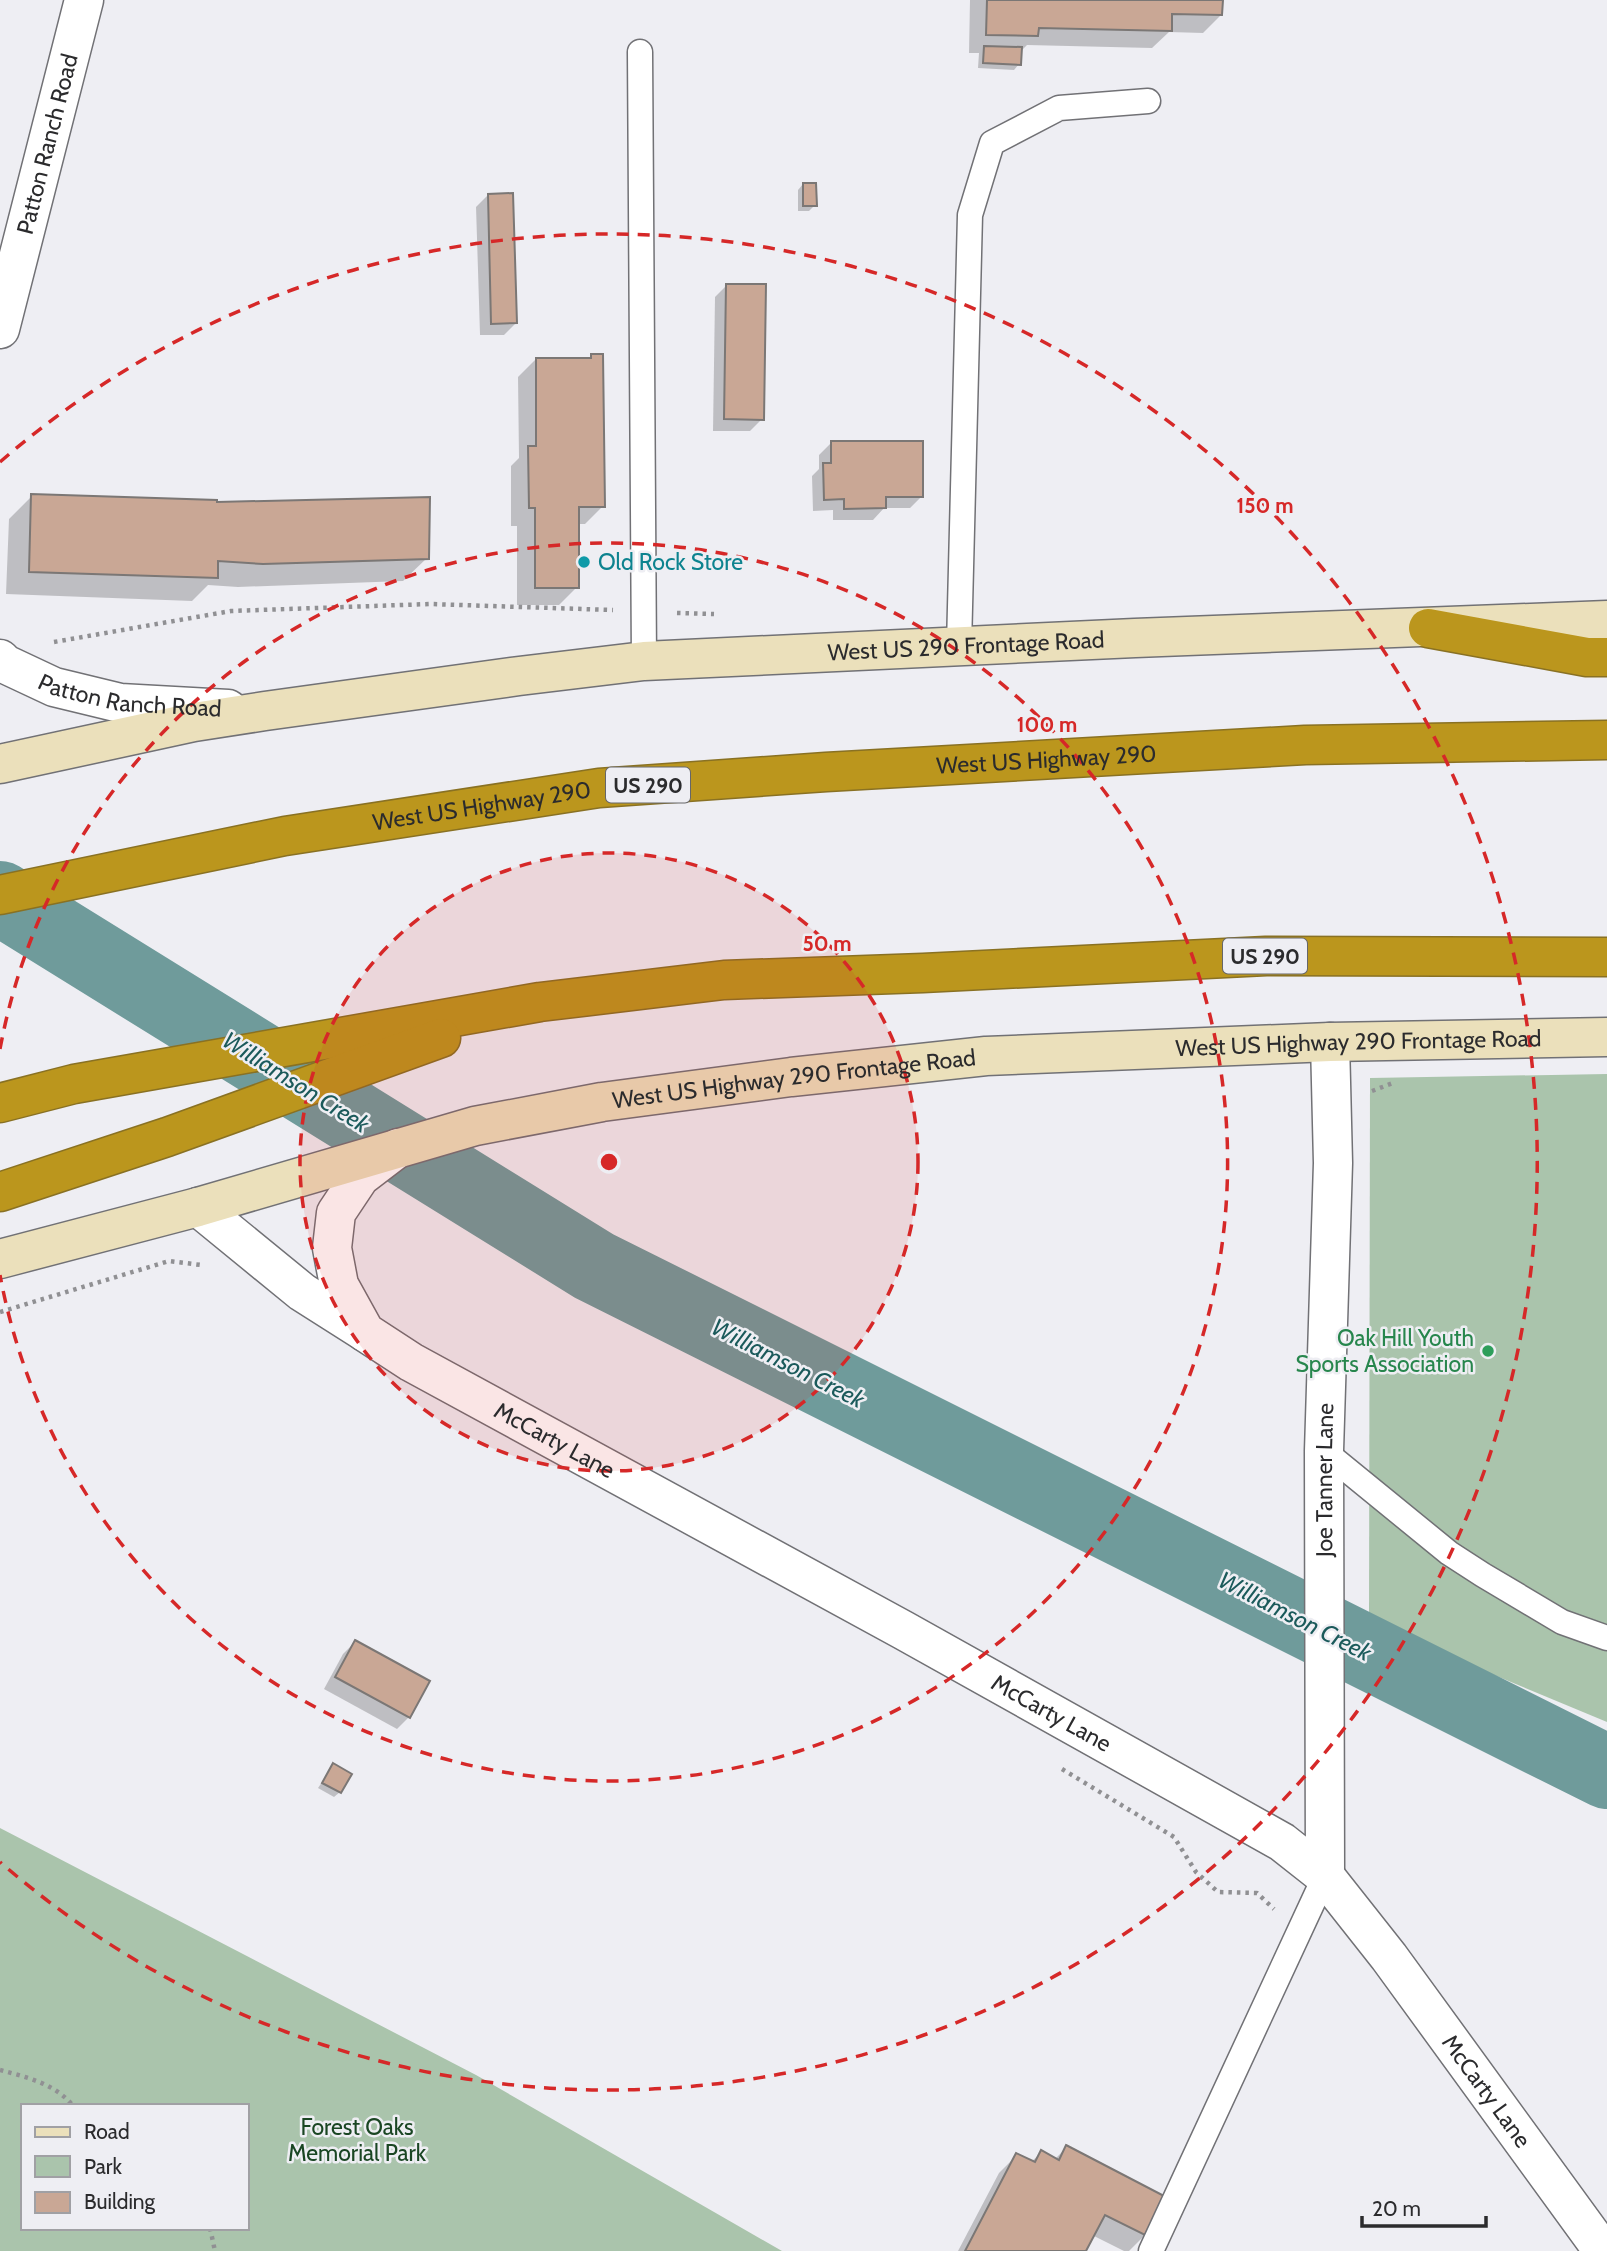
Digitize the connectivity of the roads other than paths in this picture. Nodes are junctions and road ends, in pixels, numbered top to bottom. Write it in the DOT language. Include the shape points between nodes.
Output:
graph roads {
  1 [pos="84,0"];
  2 [pos="640,52"];
  3 [pos="1149,101"];
  4 [pos="0,329"];
  5 [pos="1607,620"];
  6 [pos="1428,628"];
  7 [pos="958,646"];
  8 [pos="1607,657"];
  9 [pos="0,660"];
  10 [pos="644,661"];
  11 [pos="265,711"];
  12 [pos="1607,740"];
  13 [pos="0,764"];
  14 [pos="0,895"];
  15 [pos="1607,957"];
  16 [pos="540,1002"];
  17 [pos="1607,1037"];
  18 [pos="1330,1042"];
  19 [pos="0,1103"];
  20 [pos="398,1148"];
  21 [pos="0,1192"];
  22 [pos="198,1207"];
  23 [pos="0,1259"];
  24 [pos="365,1332"];
  25 [pos="1324,1464"];
  26 [pos="1607,1638"];
  27 [pos="1325,1876"];
  28 [pos="1151,2251"];
  29 [pos="1603,2251"];
  1 -- 4 [label="street, Patton Ranch Road"];
  2 -- 10 [label="lane"];
  3 -- 7 [label="lane" via="1059,108 992,143 970,215"];
  5 -- 6 [label="main road, West US 290 Frontage Road"];
  6 -- 7 [label="main road, West US 290 Frontage Road"];
  6 -- 8 [label="highway"];
  7 -- 10 [label="main road, West US 290 Frontage Road"];
  9 -- 11 [label="street, Patton Ranch Road" via="54,687 120,702"];
  10 -- 11 [label="main road, West US 290 Frontage Road"];
  11 -- 13 [label="main road"];
  12 -- 14 [label="highway, West US Highway 290 / US 290" via="1305,745 599,788 285,836"];
  15 -- 16 [label="highway, US 290" via="1266,956 724,980"];
  16 -- 19 [label="highway" via="74,1084"];
  16 -- 21 [label="highway" via="167,1137"];
  17 -- 18 [label="main road, West US Highway 290 Frontage Road"];
  18 -- 20 [label="main road, West US Highway 290 Frontage Road" via="986,1056 791,1077 602,1102 475,1126"];
  18 -- 25 [label="street, Joe Tanner Lane" via="1333,1163"];
  20 -- 22 [label="main road, West US Highway 290 Frontage Road"];
  20 -- 24 [label="street, McCarty Lane" via="359,1177 336,1213 331,1248 339,1285"];
  22 -- 23 [label="main road, West US Highway 290 Frontage Road"];
  22 -- 24 [label="street, McCarty Lane" via="302,1292"];
  24 -- 27 [label="street, McCarty Lane" via="411,1362 1282,1842"];
  25 -- 26 [label="lane" via="1471,1567 1562,1622"];
  25 -- 27 [label="street, Joe Tanner Lane"];
  27 -- 28 [label="lane"];
  27 -- 29 [label="street, McCarty Lane"];
}
